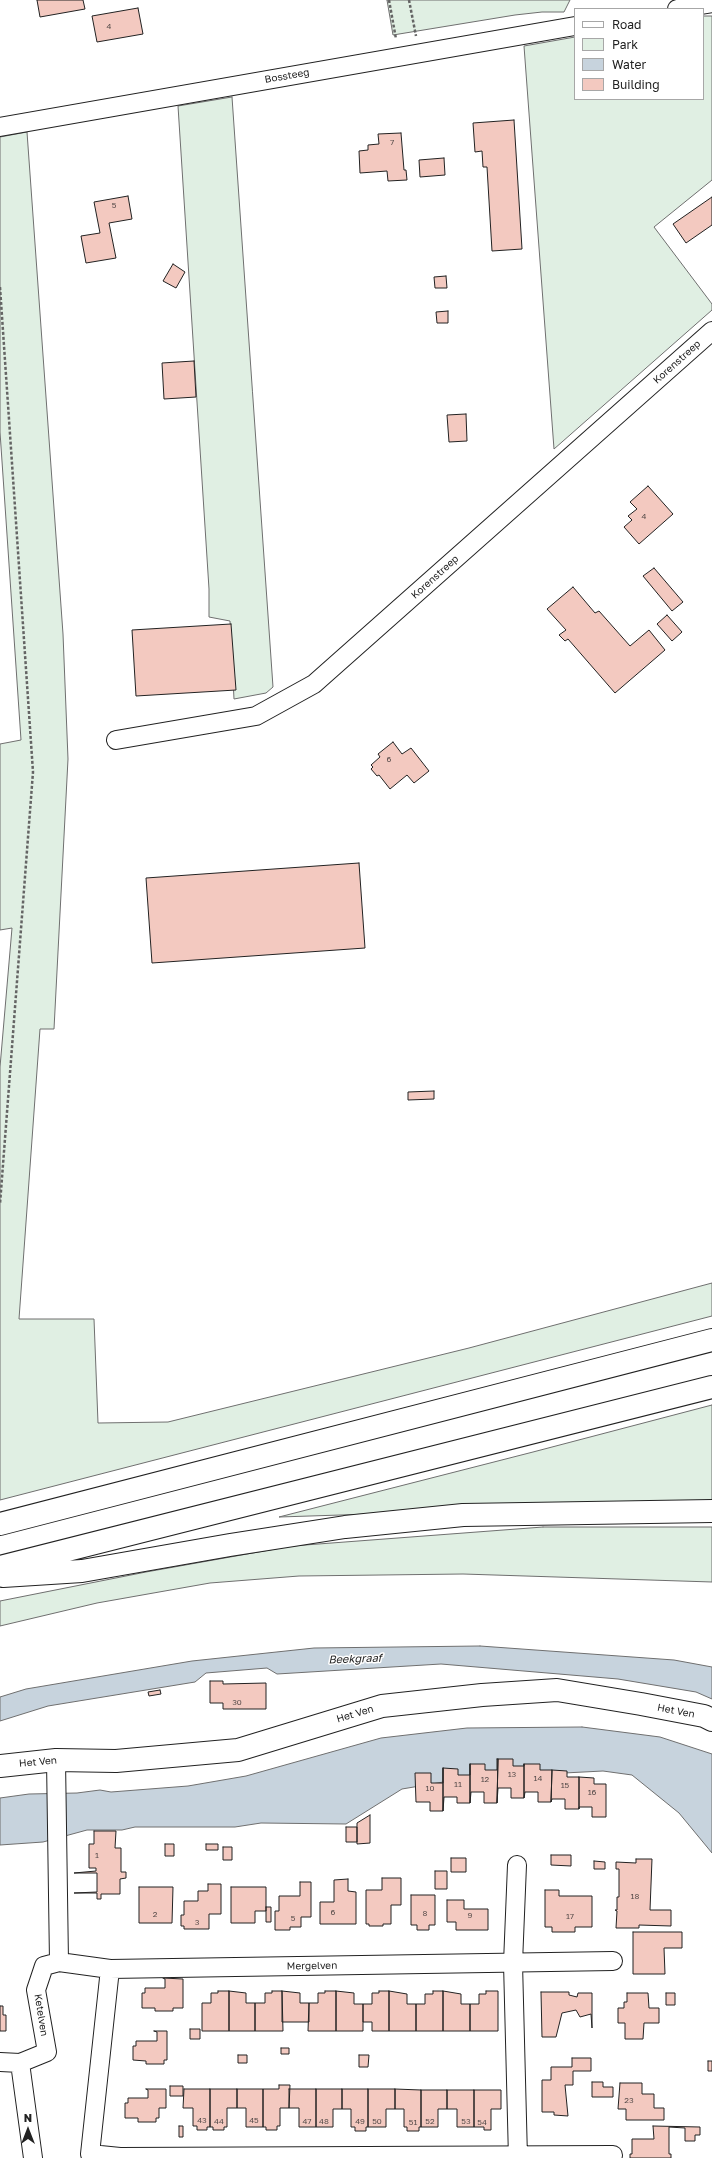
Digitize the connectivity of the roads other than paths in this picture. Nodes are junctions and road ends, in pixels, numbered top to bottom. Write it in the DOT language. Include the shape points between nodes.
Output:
graph roads {
  1 [pos="712,3"];
  2 [pos="683,8"];
  3 [pos="574,26"];
  4 [pos="0,127"];
  5 [pos="712,331"];
  6 [pos="116,740"];
  7 [pos="712,1340"];
  8 [pos="712,1387"];
  9 [pos="712,1511"];
  10 [pos="0,1524"];
  11 [pos="0,1567"];
  12 [pos="0,1576"];
  13 [pos="712,1720"];
  14 [pos="56,1760"];
  15 [pos="0,1766"];
  16 [pos="517,1865"];
  17 [pos="613,1961"];
  18 [pos="59,1962"];
  19 [pos="513,1963"];
  20 [pos="110,1969"];
  21 [pos="0,2062"];
  22 [pos="20,2063"];
  23 [pos="613,2155"];
  24 [pos="120,2157"];
  25 [pos="518,2157"];
  26 [pos="33,2158"];
  1 -- 2 [label="street"];
  3 -- 4 [label="street, Bossteeg"];
  5 -- 6 [label="street, Korenstreep" via="314,684 256,716"];
  7 -- 10 [label="main road"];
  8 -- 11 [label="main road"];
  9 -- 12 [label="main road" via="463,1515 338,1529 82,1571"];
  13 -- 14 [label="main road, Het Ven" via="655,1706 558,1690 382,1706 238,1750 116,1761"];
  14 -- 15 [label="main road, Het Ven"];
  14 -- 18 [label="street"];
  16 -- 19 [label="street"];
  17 -- 19 [label="street, Mergelven"];
  18 -- 20 [label="street, Mergelven"];
  18 -- 22 [label="street, Ketelven" via="44,1966 36,1990 47,2052"];
  19 -- 20 [label="street, Mergelven"];
  19 -- 25 [label="street"];
  20 -- 24 [label="street" via="90,2154"];
  21 -- 22 [label="street, Ketelven"];
  22 -- 26 [label="street"];
  23 -- 25 [label="street"];
  24 -- 25 [label="street"];
}
